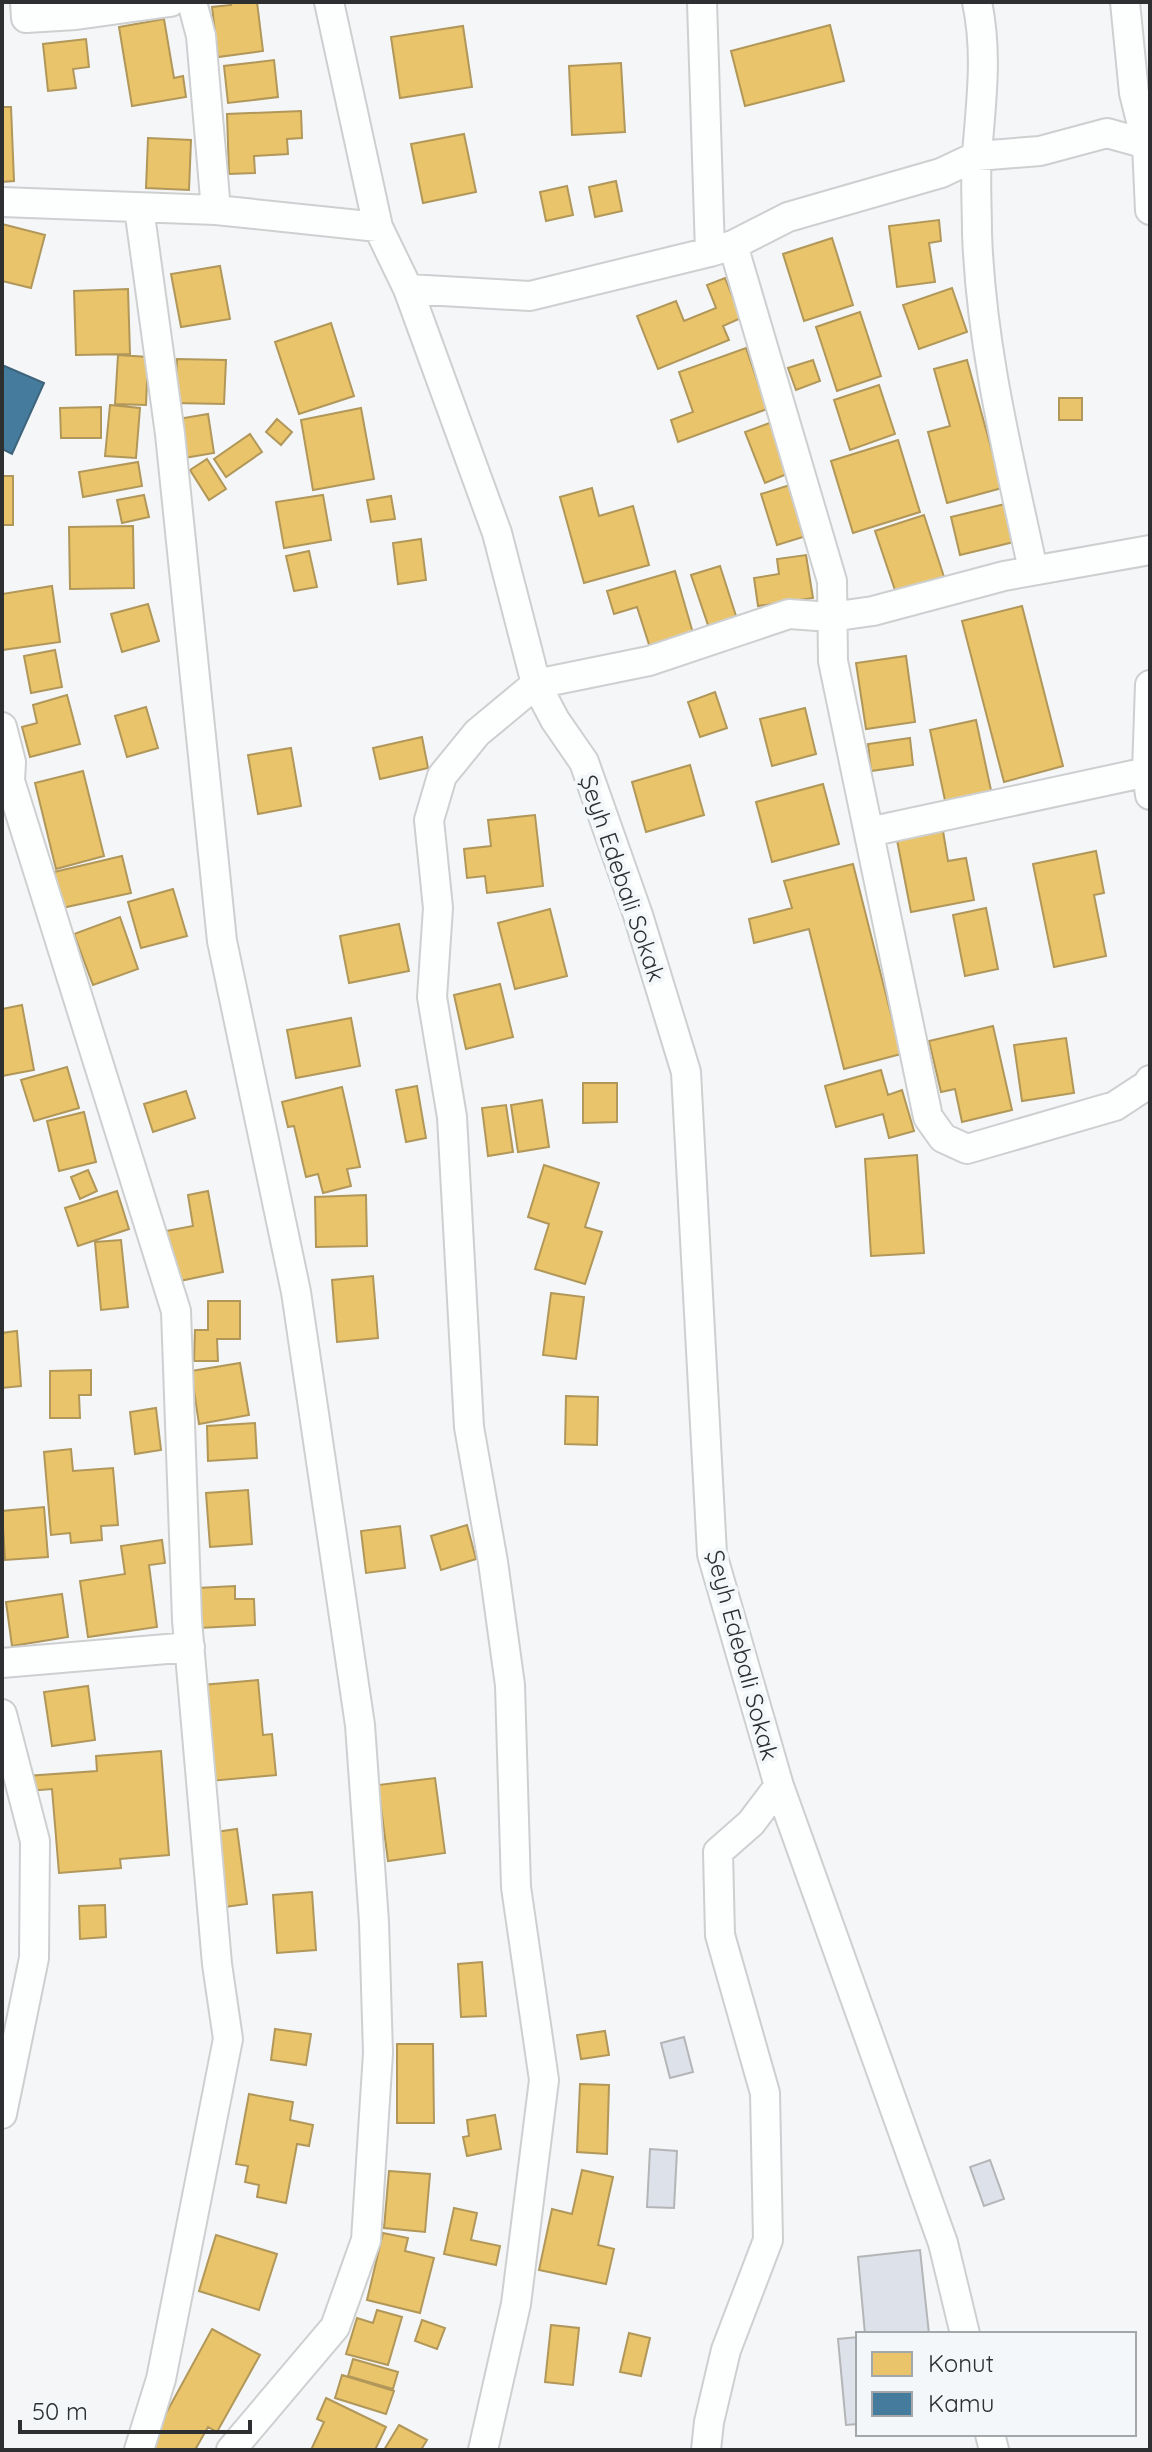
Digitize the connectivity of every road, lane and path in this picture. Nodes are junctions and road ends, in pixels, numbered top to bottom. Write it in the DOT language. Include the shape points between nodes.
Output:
graph roads {
  1 [pos="25,2"];
  2 [pos="170,2"];
  3 [pos="192,2"];
  4 [pos="329,2"];
  5 [pos="702,2"];
  6 [pos="977,2"];
  7 [pos="1125,2"];
  8 [pos="1148,145"];
  9 [pos="977,156"];
  10 [pos="2,202"];
  11 [pos="139,208"];
  12 [pos="216,210"];
  13 [pos="1150,210"];
  14 [pos="378,227"];
  15 [pos="722,248"];
  16 [pos="408,289"];
  17 [pos="1150,550"];
  18 [pos="1033,570"];
  19 [pos="831,617"];
  20 [pos="536,684"];
  21 [pos="1150,685"];
  22 [pos="2,727"];
  23 [pos="1148,783"];
  24 [pos="869,832"];
  25 [pos="1150,1080"];
  26 [pos="190,1647"];
  27 [pos="2,1663"];
  28 [pos="2,1714"];
  29 [pos="779,1786"];
  30 [pos="2,2114"];
  31 [pos="965,2332"];
  32 [pos="139,2450"];
  33 [pos="231,2450"];
  34 [pos="483,2450"];
  35 [pos="706,2450"];
  1 -- 2 [label="street" via="26,18"];
  3 -- 12 [label="street" via="201,36"];
  4 -- 14 [label="street, Şeyh Edebali Sokak"];
  5 -- 15 [label="street"];
  6 -- 9 [label="street" via="984,95"];
  7 -- 8 [label="street" via="1134,93"];
  8 -- 9 [label="street" via="1107,133 1040,151"];
  8 -- 13 [label="street"];
  9 -- 15 [label="street" via="941,173 788,217"];
  9 -- 18 [label="street" via="983,323"];
  10 -- 11 [label="street"];
  11 -- 12 [label="street"];
  11 -- 33 [label="street" via="170,434 222,941 299,1308 360,1725 374,1922 378,2053 366,2240 335,2327"];
  12 -- 14 [label="street"];
  14 -- 16 [label="street, Şeyh Edebali Sokak"];
  15 -- 16 [label="street" via="530,296"];
  15 -- 19 [label="street" via="832,581"];
  16 -- 20 [label="street, Şeyh Edebali Sokak" via="497,533"];
  17 -- 18 [label="street"];
  18 -- 19 [label="street"];
  19 -- 20 [label="street" via="789,614 649,661"];
  19 -- 24 [label="street" via="833,661"];
  20 -- 29 [label="street, Şeyh Edebali Sokak" via="584,762 686,1072 712,1554"];
  20 -- 34 [label="street" via="477,733 442,776 429,820 438,908 432,997 452,1117 469,1427 510,1685 516,1887 544,2080 516,2304"];
  21 -- 23 [label="street"];
  22 -- 26 [label="street" via="10,781 176,1311"];
  23 -- 24 [label="street"];
  24 -- 25 [label="street" via="928,1117 943,1138 967,1149 1008,1138 1115,1106"];
  26 -- 27 [label="street"];
  26 -- 32 [label="street" via="228,2039 161,2379"];
  28 -- 30 [label="street" via="35,1841 34,1958"];
  29 -- 31 [label="street, Şeyh Edebali Sokak" via="943,2243"];
  29 -- 35 [label="street" via="751,1823 718,1852 720,1935 765,2093 768,2240 726,2350"];
}
